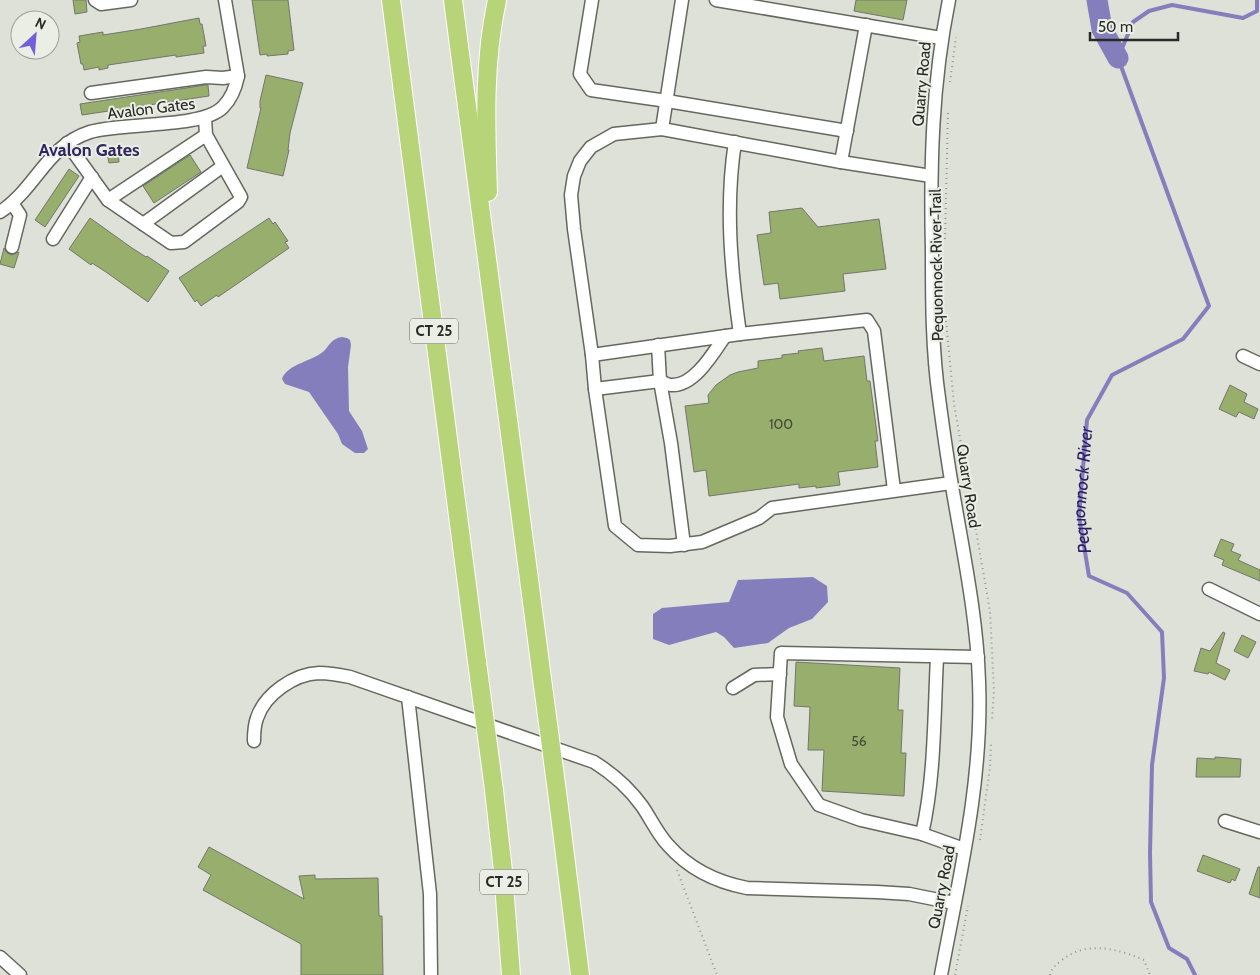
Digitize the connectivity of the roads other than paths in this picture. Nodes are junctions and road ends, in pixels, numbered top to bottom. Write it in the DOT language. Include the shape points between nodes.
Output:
graph roads {
  1 [pos="94,0"];
  2 [pos="132,0"];
  3 [pos="224,0"];
  4 [pos="453,0"];
  5 [pos="497,0"];
  6 [pos="592,0"];
  7 [pos="682,0"];
  8 [pos="716,0"];
  9 [pos="949,0"];
  10 [pos="391,2"];
  11 [pos="866,25"];
  12 [pos="941,38"];
  13 [pos="238,76"];
  14 [pos="91,93"];
  15 [pos="667,101"];
  16 [pos="205,118"];
  17 [pos="662,129"];
  18 [pos="847,131"];
  19 [pos="206,135"];
  20 [pos="735,142"];
  21 [pos="67,143"];
  22 [pos="841,162"];
  23 [pos="223,166"];
  24 [pos="931,176"];
  25 [pos="92,177"];
  26 [pos="108,200"];
  27 [pos="12,202"];
  28 [pos="0,212"];
  29 [pos="143,224"];
  30 [pos="54,239"];
  31 [pos="12,247"];
  32 [pos="494,310"];
  33 [pos="740,334"];
  34 [pos="724,336"];
  35 [pos="658,346"];
  36 [pos="592,355"];
  37 [pos="1243,356"];
  38 [pos="1260,364"];
  39 [pos="660,380"];
  40 [pos="594,388"];
  41 [pos="951,484"];
  42 [pos="894,490"];
  43 [pos="684,545"];
  44 [pos="1209,589"];
  45 [pos="1260,614"];
  46 [pos="938,657"];
  47 [pos="978,657"];
  48 [pos="780,674"];
  49 [pos="733,688"];
  50 [pos="408,697"];
  51 [pos="254,741"];
  52 [pos="1225,821"];
  53 [pos="1260,832"];
  54 [pos="922,834"];
  55 [pos="964,849"];
  56 [pos="954,903"];
  57 [pos="0,957"];
  58 [pos="20,975"];
  59 [pos="432,975"];
  60 [pos="510,975"];
  61 [pos="580,975"];
  62 [pos="941,975"];
  1 -- 2 [label="street" via="101,4"];
  3 -- 13 [label="street"];
  4 -- 32 [label="highway"];
  5 -- 32 [label="highway" via="489,48 486,108"];
  6 -- 15 [label="street" via="580,74 591,90"];
  7 -- 15 [label="street"];
  8 -- 11 [label="street"];
  9 -- 12 [label="street, Quarry Road"];
  10 -- 60 [label="highway, CT 25, bridge" via="494,790"];
  11 -- 12 [label="street"];
  11 -- 18 [label="street"];
  12 -- 24 [label="street, Quarry Road" via="934,97"];
  13 -- 14 [label="street" via="206,77"];
  13 -- 16 [label="street, Avalon Gates" via="236,87 223,107"];
  15 -- 17 [label="street"];
  15 -- 18 [label="street"];
  16 -- 19 [label="street"];
  16 -- 21 [label="street, Avalon Gates" via="90,132"];
  17 -- 20 [label="street"];
  17 -- 36 [label="street" via="614,134 591,147 574,176 571,195 574,229"];
  18 -- 22 [label="street"];
  19 -- 23 [label="street"];
  19 -- 26 [label="street"];
  20 -- 22 [label="street"];
  20 -- 33 [label="street" via="730,174 730,207 732,271"];
  21 -- 25 [label="street"];
  21 -- 27 [label="street, Avalon Gates" via="57,150"];
  22 -- 24 [label="street"];
  23 -- 29 [label="street"];
  23 -- 29 [label="street" via="240,197 238,202 184,242 171,243"];
  24 -- 41 [label="street, Quarry Road" via="933,318 938,394"];
  25 -- 26 [label="street"];
  25 -- 30 [label="street"];
  26 -- 29 [label="street"];
  27 -- 28 [label="street, Avalon Gates"];
  27 -- 31 [label="street" via="20,215"];
  32 -- 61 [label="highway, bridge"];
  33 -- 34 [label="street"];
  33 -- 42 [label="street" via="867,320 874,332"];
  34 -- 35 [label="street"];
  34 -- 39 [label="street" via="699,372 680,384 670,385"];
  35 -- 36 [label="street"];
  35 -- 39 [label="street"];
  36 -- 40 [label="street"];
  37 -- 38 [label="street"];
  39 -- 40 [label="street"];
  39 -- 43 [label="street"];
  40 -- 43 [label="street" via="615,526 638,545"];
  41 -- 42 [label="street"];
  41 -- 47 [label="street, Quarry Road" via="974,611"];
  42 -- 43 [label="street" via="772,508 759,518 730,531"];
  44 -- 45 [label="street"];
  46 -- 47 [label="street"];
  46 -- 48 [label="street" via="781,653"];
  46 -- 54 [label="street" via="927,812"];
  47 -- 55 [label="street, Quarry Road" via="975,776"];
  48 -- 49 [label="street" via="754,675"];
  48 -- 54 [label="street" via="777,717 791,764 819,805 861,820"];
  50 -- 51 [label="street" via="335,674 307,675 294,679 266,701 257,717"];
  50 -- 56 [label="street" via="594,762 632,793 679,856 726,884 747,888 909,894"];
  50 -- 59 [label="street" via="430,894"];
  52 -- 53 [label="street"];
  54 -- 55 [label="street"];
  55 -- 56 [label="street, Quarry Road"];
  56 -- 62 [label="street, Quarry Road"];
  57 -- 58 [label="street"];
}
